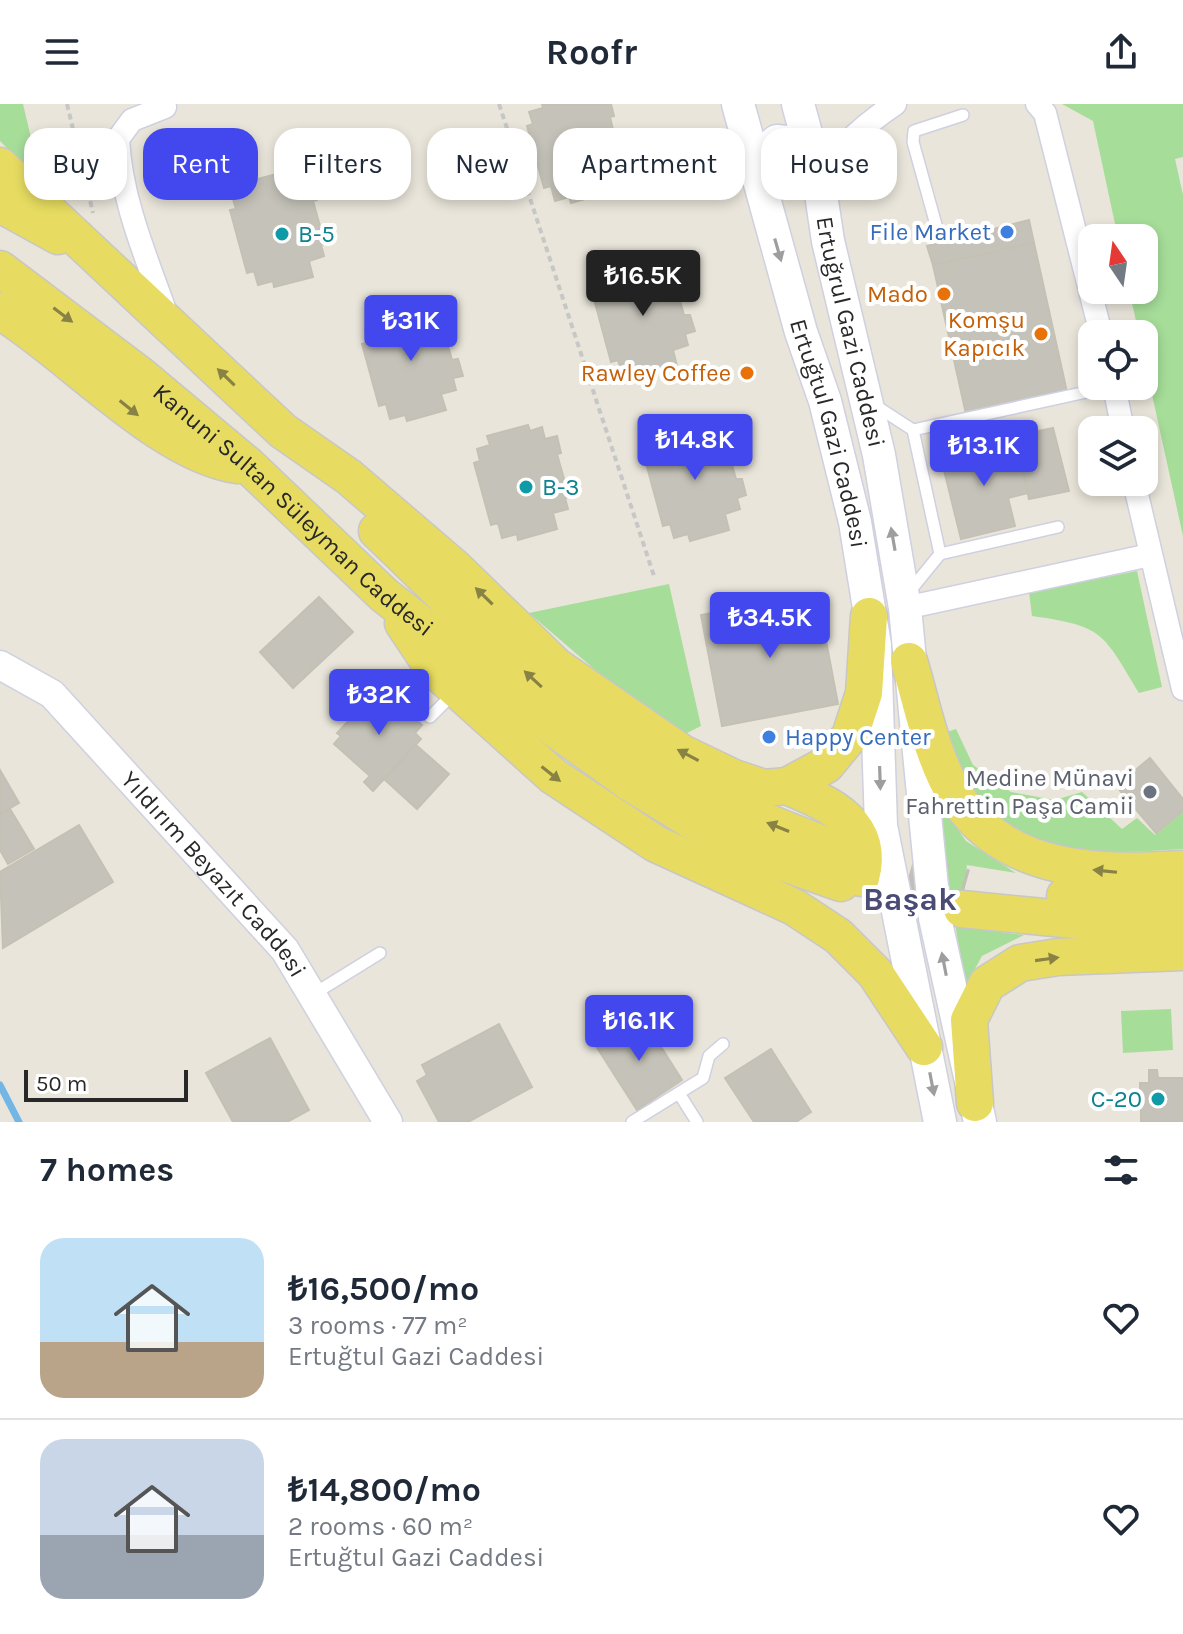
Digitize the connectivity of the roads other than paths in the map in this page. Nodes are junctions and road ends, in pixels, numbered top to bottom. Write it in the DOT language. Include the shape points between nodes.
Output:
graph roads {
  1 [pos="738,104"];
  2 [pos="798,104"];
  3 [pos="895,104"];
  4 [pos="1037,104"];
  5 [pos="165,107"];
  6 [pos="963,115"];
  7 [pos="805,128"];
  8 [pos="864,128"];
  9 [pos="761,164"];
  10 [pos="0,166"];
  11 [pos="757,175"];
  12 [pos="822,200"];
  13 [pos="0,204"];
  14 [pos="938,232"];
  15 [pos="95,238"];
  16 [pos="0,269"];
  17 [pos="0,311"];
  18 [pos="1097,320"];
  19 [pos="169,321"];
  20 [pos="1078,394"];
  21 [pos="865,398"];
  22 [pos="913,430"];
  23 [pos="283,431"];
  24 [pos="249,466"];
  25 [pos="1137,496"];
  26 [pos="1058,527"];
  27 [pos="940,554"];
  28 [pos="1150,555"];
  29 [pos="384,595"];
  30 [pos="904,603"];
  31 [pos="869,616"];
  32 [pos="909,661"];
  33 [pos="0,665"];
  34 [pos="1183,689"];
  35 [pos="457,690"];
  36 [pos="430,717"];
  37 [pos="787,786"];
  38 [pos="1183,869"];
  39 [pos="1183,897"];
  40 [pos="794,907"];
  41 [pos="1183,924"];
  42 [pos="1183,952"];
  43 [pos="380,953"];
  44 [pos="312,995"];
  45 [pos="723,1044"];
  46 [pos="924,1047"];
  47 [pos="680,1095"];
  48 [pos="977,1113"];
  49 [pos="388,1122"];
  50 [pos="634,1122"];
  51 [pos="697,1122"];
  52 [pos="940,1122"];
  1 -- 11 [label="main road, Ertuğtul Gazi Caddesi"];
  2 -- 7 [label="main road, Ertuğrul Gazi Caddesi"];
  3 -- 8 [label="street"];
  4 -- 18 [label="street" via="1045,113"];
  5 -- 19 [label="street" via="132,120 118,139 119,168"];
  6 -- 14 [label="lane" via="914,131"];
  9 -- 11 [label="main road"];
  10 -- 15 [label="main road"];
  11 -- 31 [label="main road, Ertuğtul Gazi Caddesi, one-way" via="825,401 855,522"];
  12 -- 21 [label="main road, Ertuğrul Gazi Caddesi"];
  13 -- 15 [label="main road"];
  15 -- 19 [label="main road"];
  16 -- 24 [label="main road, Kanuni Sultan Süleyman Caddesi, one-way"];
  17 -- 24 [label="main road, one-way" via="39,335 165,436 210,461"];
  23 -- 19 [label="main road, one-way"];
  20 -- 22 [label="lane"];
  21 -- 22 [label="lane"];
  30 -- 21 [label="main road, Ertuğrul Gazi Caddesi, one-way"];
  22 -- 27 [label="lane"];
  29 -- 23 [label="main road, Kanuni Sultan Süleyman Caddesi, one-way" via="632,784 689,819 764,856 846,869 645,763 551,696 367,521"];
  37 -- 23 [label="main road, one-way" via="764,788 682,753 556,666 455,568 349,477"];
  24 -- 29 [label="main road, Kanuni Sultan Süleyman Caddesi"];
  25 -- 28 [label="street"];
  26 -- 27 [label="lane"];
  27 -- 30 [label="lane"];
  28 -- 30 [label="street"];
  28 -- 34 [label="street"];
  29 -- 35 [label="main road" via="433,668"];
  30 -- 32 [label="main road, Ertuğrul Gazi Caddesi"];
  31 -- 37 [label="main road" via="864,693 850,736 826,765"];
  31 -- 46 [label="main road, Ertuğtul Gazi Caddesi, one-way" via="875,645 881,826"];
  38 -- 32 [label="main road, one-way" via="1123,872 1057,866 1017,853 977,823 954,792 938,757"];
  48 -- 32 [label="main road, Ertuğrul Gazi Caddesi, one-way" via="935,918"];
  33 -- 44 [label="street, Yıldırım Beyazıt Caddesi" via="52,694 85,727 285,950"];
  35 -- 36 [label="lane"];
  35 -- 40 [label="main road, one-way" via="553,776 656,844"];
  37 -- 40 [label="main road" via="845,815 861,837 864,853 858,892 849,906 822,912"];
  39 -- 41 [label="main road" via="963,898 1105,923"];
  40 -- 46 [label="main road" via="838,936 875,973"];
  48 -- 42 [label="main road, one-way" via="969,1020 987,984 1020,963"];
  43 -- 44 [label="lane"];
  44 -- 49 [label="street, Yıldırım Beyazıt Caddesi"];
  45 -- 47 [label="lane" via="709,1056 703,1078"];
  46 -- 52 [label="main road, Ertuğtul Gazi Caddesi, one-way"];
  47 -- 50 [label="lane"];
  47 -- 51 [label="lane"];
}
